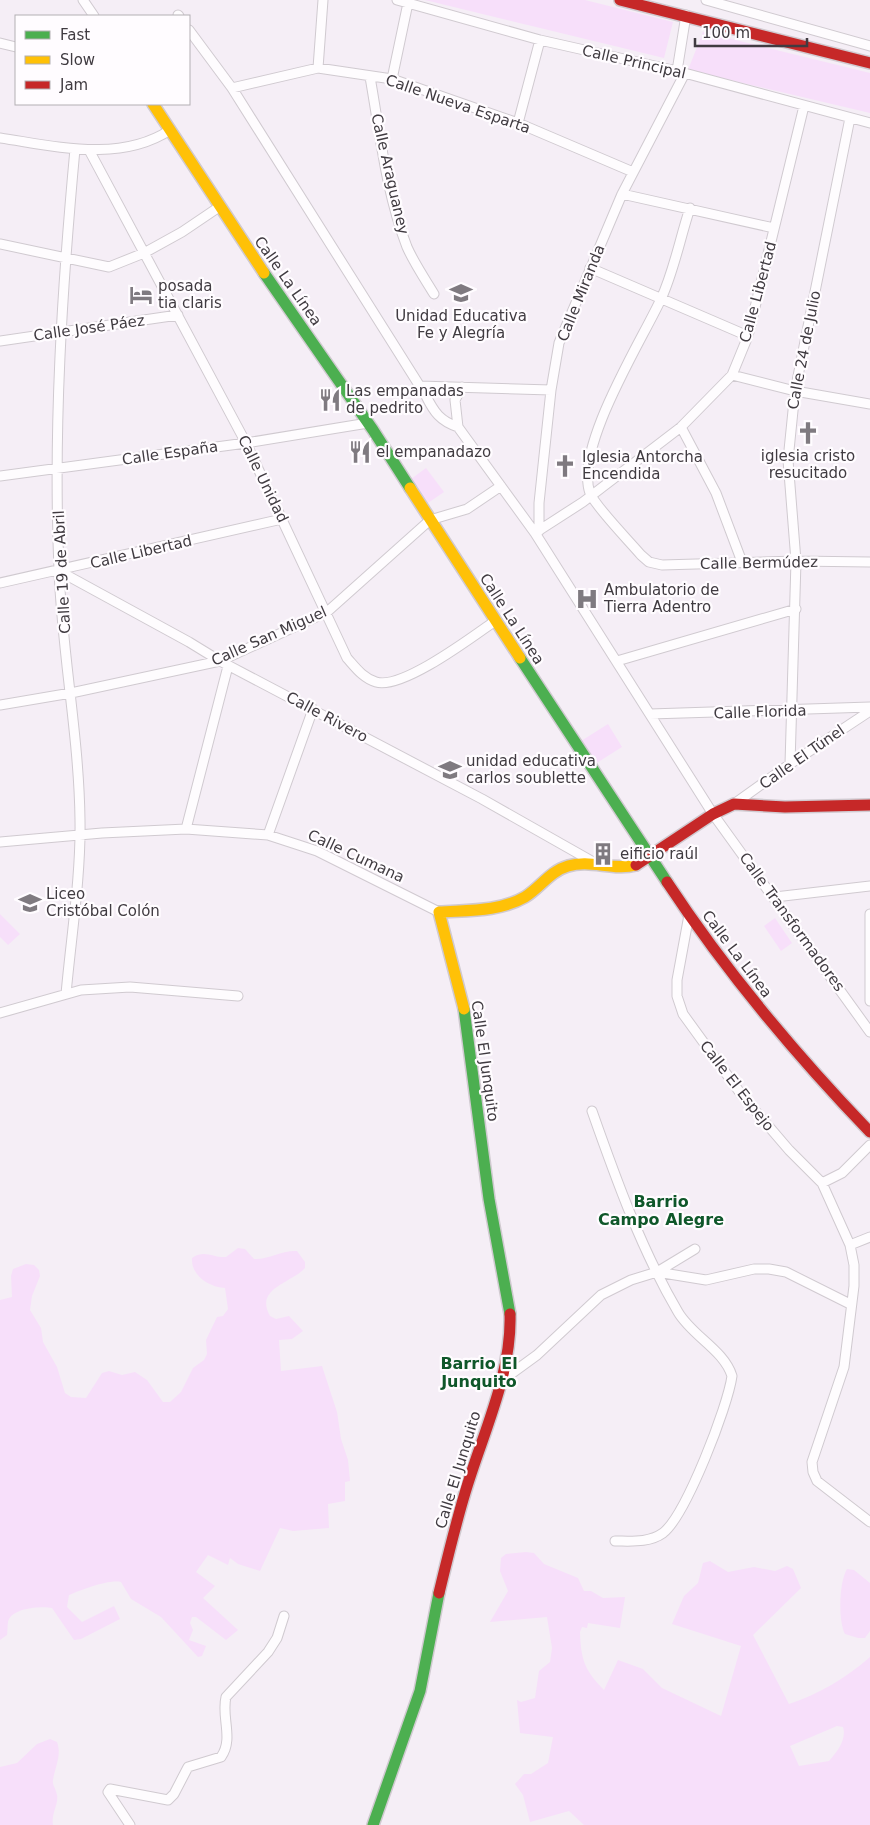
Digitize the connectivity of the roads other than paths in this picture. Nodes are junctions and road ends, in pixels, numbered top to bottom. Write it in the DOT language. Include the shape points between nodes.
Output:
graph roads {
  1 [pos="84,0"];
  2 [pos="323,0"];
  3 [pos="397,0"];
  4 [pos="620,0"];
  5 [pos="706,0"];
  6 [pos="412,2"];
  7 [pos="93,15"];
  8 [pos="686,15"];
  9 [pos="190,31"];
  10 [pos="540,40"];
  11 [pos="0,43"];
  12 [pos="870,46"];
  13 [pos="15,47"];
  14 [pos="870,63"];
  15 [pos="318,68"];
  16 [pos="681,72"];
  17 [pos="370,77"];
  18 [pos="392,78"];
  19 [pos="232,88"];
  20 [pos="153,105"];
  21 [pos="804,106"];
  22 [pos="850,118"];
  23 [pos="518,123"];
  24 [pos="870,123"];
  25 [pos="170,130"];
  26 [pos="0,138"];
  27 [pos="75,149"];
  28 [pos="89,150"];
  29 [pos="632,172"];
  30 [pos="622,194"];
  31 [pos="218,207"];
  32 [pos="690,208"];
  33 [pos="774,228"];
  34 [pos="0,244"];
  35 [pos="144,254"];
  36 [pos="65,257"];
  37 [pos="590,268"];
  38 [pos="434,294"];
  39 [pos="662,298"];
  40 [pos="178,315"];
  41 [pos="60,332"];
  42 [pos="748,336"];
  43 [pos="0,341"];
  44 [pos="732,375"];
  45 [pos="419,386"];
  46 [pos="462,387"];
  47 [pos="551,390"];
  48 [pos="795,391"];
  49 [pos="870,404"];
  50 [pos="368,423"];
  51 [pos="458,427"];
  52 [pos="681,427"];
  53 [pos="246,443"];
  54 [pos="59,468"];
  55 [pos="0,476"];
  56 [pos="501,486"];
  57 [pos="590,494"];
  58 [pos="282,518"];
  59 [pos="430,520"];
  60 [pos="537,532"];
  61 [pos="796,561"];
  62 [pos="742,562"];
  63 [pos="870,562"];
  64 [pos="59,571"];
  65 [pos="0,583"];
  66 [pos="796,609"];
  67 [pos="327,612"];
  68 [pos="495,621"];
  69 [pos="617,661"];
  70 [pos="224,664"];
  71 [pos="71,693"];
  72 [pos="0,705"];
  73 [pos="313,709"];
  74 [pos="870,709"];
  75 [pos="790,711"];
  76 [pos="650,714"];
  77 [pos="790,764"];
  78 [pos="734,804"];
  79 [pos="870,805"];
  80 [pos="713,814"];
  81 [pos="186,829"];
  82 [pos="78,835"];
  83 [pos="268,836"];
  84 [pos="0,842"];
  85 [pos="648,855"];
  86 [pos="595,864"];
  87 [pos="870,886"];
  88 [pos="775,897"];
  89 [pos="439,912"];
  90 [pos="870,914"];
  91 [pos="689,915"];
  92 [pos="66,994"];
  93 [pos="238,996"];
  94 [pos="870,1000"];
  95 [pos="854,1007"];
  96 [pos="0,1013"];
  97 [pos="870,1032"];
  98 [pos="592,1111"];
  99 [pos="870,1132"];
  100 [pos="870,1145"];
  101 [pos="822,1183"];
  102 [pos="870,1238"];
  103 [pos="850,1245"];
  104 [pos="696,1249"];
  105 [pos="657,1272"];
  106 [pos="850,1304"];
  107 [pos="500,1382"];
  108 [pos="870,1522"];
  109 [pos="614,1541"];
  110 [pos="284,1616"];
  111 [pos="130,1825"];
  112 [pos="373,1825"];
  1 -- 7 [label="street"];
  2 -- 15 [label="street"];
  3 -- 6 [label="street, Calle Principal"];
  4 -- 8 [label="main road"];
  5 -- 12 [label="street"];
  6 -- 10 [label="street, Calle Principal"];
  6 -- 18 [label="street"];
  8 -- 14 [label="main road"];
  8 -- 16 [label="street, Calle Miranda"];
  9 -- 19 [label="street"];
  10 -- 16 [label="street, Calle Principal"];
  10 -- 23 [label="street"];
  11 -- 13 [label="street"];
  15 -- 17 [label="street, Calle Nueva Esparta"];
  15 -- 19 [label="street, Calle Nueva Esparta"];
  16 -- 21 [label="street, Calle Principal"];
  16 -- 29 [label="street, Calle Miranda"];
  17 -- 18 [label="street, Calle Nueva Esparta"];
  17 -- 38 [label="street, Calle Araguaney" via="395,207 408,248"];
  18 -- 23 [label="street, Calle Nueva Esparta"];
  19 -- 45 [label="street"];
  20 -- 25 [label="main road, Calle La Línea"];
  21 -- 22 [label="street, Calle Principal"];
  21 -- 33 [label="street, Calle Libertad"];
  22 -- 24 [label="street, Calle Principal"];
  22 -- 48 [label="street, Calle 24 de Julio"];
  23 -- 29 [label="street, Calle Nueva Esparta"];
  25 -- 28 [label="street" via="141,145"];
  25 -- 31 [label="main road, Calle La Línea"];
  26 -- 27 [label="street"];
  27 -- 28 [label="street"];
  27 -- 36 [label="street, Calle 19 de Abril"];
  28 -- 35 [label="street, Calle Unidad"];
  29 -- 30 [label="street, Calle Miranda"];
  30 -- 32 [label="street"];
  30 -- 37 [label="street, Calle Miranda"];
  31 -- 35 [label="street"];
  31 -- 50 [label="main road, Calle La Línea"];
  32 -- 33 [label="street"];
  32 -- 39 [label="street"];
  33 -- 42 [label="street, Calle Libertad"];
  34 -- 36 [label="street"];
  35 -- 36 [label="street" via="109,267"];
  35 -- 40 [label="street, Calle Unidad"];
  36 -- 41 [label="street, Calle 19 de Abril"];
  37 -- 39 [label="street"];
  37 -- 47 [label="street, Calle Miranda" via="559,343"];
  39 -- 42 [label="street"];
  39 -- 57 [label="street" via="606,405 589,462"];
  40 -- 41 [label="street, Calle José Páez"];
  40 -- 53 [label="street, Calle Unidad"];
  41 -- 43 [label="street, Calle José Páez"];
  41 -- 54 [label="street, Calle 19 de Abril" via="57,394"];
  42 -- 44 [label="street, Calle Libertad"];
  44 -- 48 [label="street"];
  44 -- 52 [label="street, Calle Libertad"];
  45 -- 46 [label="street"];
  45 -- 51 [label="street" via="433,412 445,423"];
  46 -- 47 [label="street"];
  46 -- 51 [label="street" via="455,400"];
  47 -- 60 [label="street, Calle Miranda"];
  48 -- 49 [label="street"];
  48 -- 61 [label="street, Calle 24 de Julio" via="788,460"];
  50 -- 53 [label="street, Calle España"];
  50 -- 59 [label="main road, Calle La Línea"];
  51 -- 56 [label="street"];
  52 -- 57 [label="street, Calle Libertad"];
  52 -- 62 [label="street" via="716,493"];
  53 -- 54 [label="street, Calle España"];
  53 -- 58 [label="street, Calle Unidad"];
  54 -- 55 [label="street, Calle España"];
  54 -- 64 [label="street, Calle 19 de Abril"];
  56 -- 59 [label="street, Calle San Miguel" via="466,508"];
  56 -- 60 [label="street"];
  57 -- 60 [label="street, Calle Libertad"];
  57 -- 62 [label="street, Calle Bermúdez" via="649,562 662,565"];
  58 -- 64 [label="street, Calle Libertad"];
  58 -- 67 [label="street, Calle Unidad"];
  59 -- 67 [label="street, Calle San Miguel"];
  59 -- 68 [label="main road, Calle La Línea"];
  60 -- 69 [label="street"];
  61 -- 62 [label="street, Calle Bermúdez"];
  61 -- 63 [label="street, Calle Bermúdez"];
  61 -- 66 [label="street, Calle 24 de Julio"];
  64 -- 65 [label="street, Calle Libertad"];
  64 -- 70 [label="street, Calle Rivero"];
  64 -- 71 [label="street, Calle 19 de Abril"];
  66 -- 69 [label="street"];
  66 -- 75 [label="street, Calle 24 de Julio"];
  67 -- 68 [label="street, Calle Unidad" via="347,658 363,676 377,682 391,682 412,675"];
  67 -- 70 [label="street, Calle San Miguel"];
  68 -- 85 [label="main road, Calle La Línea"];
  69 -- 76 [label="street"];
  70 -- 71 [label="street, Calle San Miguel"];
  70 -- 73 [label="street, Calle Rivero"];
  70 -- 81 [label="street"];
  71 -- 72 [label="street, Calle San Miguel"];
  71 -- 82 [label="street, Calle 19 de Abril" via="80,822"];
  73 -- 83 [label="street"];
  73 -- 86 [label="street, Calle Rivero" via="482,799"];
  74 -- 75 [label="street, Calle Florida"];
  74 -- 77 [label="street, Calle El Túnel"];
  75 -- 76 [label="street, Calle Florida"];
  75 -- 77 [label="street, Calle 24 de Julio"];
  76 -- 80 [label="street"];
  77 -- 78 [label="street, Calle El Túnel"];
  78 -- 79 [label="main road" via="785,807"];
  78 -- 80 [label="main road"];
  80 -- 85 [label="main road"];
  80 -- 88 [label="street, Calle Transformadores"];
  81 -- 82 [label="street, Calle Cumana"];
  81 -- 83 [label="street, Calle Cumana"];
  82 -- 84 [label="street, Calle Cumana"];
  82 -- 92 [label="street, Calle 19 de Abril"];
  83 -- 89 [label="street, Calle Cumana" via="317,851"];
  85 -- 86 [label="main road" via="635,865 622,869"];
  85 -- 91 [label="main road, Calle La Línea"];
  86 -- 89 [label="main road" via="563,867 525,896 507,905"];
  87 -- 88 [label="street"];
  88 -- 95 [label="street, Calle Transformadores"];
  89 -- 107 [label="main road, Calle El Junquito" via="466,1017 489,1199 510,1305 511,1336"];
  90 -- 94 [label="street"];
  91 -- 99 [label="main road, Calle La Línea" via="737,982 824,1084"];
  91 -- 101 [label="street, Calle El Espejo" via="676,980 683,1014 741,1094 788,1150"];
  92 -- 93 [label="street" via="130,987"];
  92 -- 96 [label="street"];
  94 -- 95 [label="street"];
  95 -- 97 [label="street, Calle Transformadores"];
  98 -- 105 [label="street" via="623,1198"];
  100 -- 101 [label="street" via="842,1173"];
  101 -- 103 [label="street"];
  102 -- 103 [label="street"];
  103 -- 106 [label="street" via="854,1279"];
  104 -- 105 [label="street"];
  105 -- 106 [label="street" via="706,1280 754,1269 769,1269 786,1272"];
  105 -- 107 [label="street" via="601,1295 537,1355"];
  105 -- 109 [label="street" via="687,1326 728,1366 731,1380 704,1464 678,1513 663,1533 643,1542"];
  106 -- 108 [label="street" via="844,1367 812,1467 817,1481"];
  107 -- 112 [label="main road, Calle El Junquito" via="464,1495 434,1612 420,1691"];
  110 -- 111 [label="street" via="277,1638 268,1652 226,1697 227,1743 221,1757 188,1767 168,1800 108,1792"];
}
